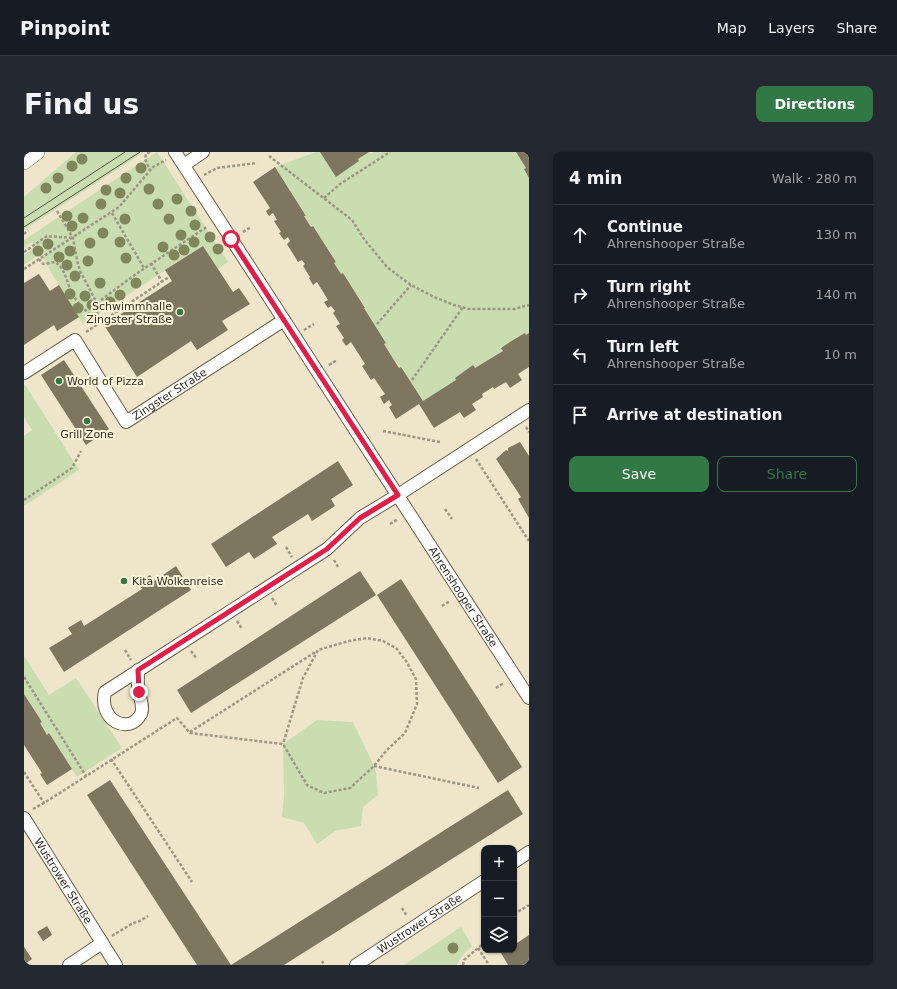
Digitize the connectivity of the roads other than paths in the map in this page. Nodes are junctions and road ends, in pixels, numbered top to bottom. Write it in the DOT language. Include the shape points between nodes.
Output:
graph roads {
  1 [pos="37,152"];
  2 [pos="203,152"];
  3 [pos="171,156"];
  4 [pos="24,162"];
  5 [pos="184,165"];
  6 [pos="284,320"];
  7 [pos="24,373"];
  8 [pos="529,410"];
  9 [pos="398,495"];
  10 [pos="138,670"];
  11 [pos="529,698"];
  12 [pos="27,814"];
  13 [pos="529,852"];
  14 [pos="517,860"];
  15 [pos="481,883"];
  16 [pos="102,943"];
  17 [pos="69,965"];
  18 [pos="116,965"];
  19 [pos="356,965"];
  1 -- 4 [label="street"];
  2 -- 5 [label="street"];
  3 -- 5 [label="street, Ahrenshooper Straße"];
  5 -- 6 [label="street, Ahrenshooper Straße"];
  6 -- 7 [label="street, Zingster Straße" via="126,422 75,340"];
  6 -- 9 [label="street, Ahrenshooper Straße"];
  8 -- 9 [label="street"];
  9 -- 10 [label="street" via="360,518 327,549"];
  9 -- 11 [label="street, Ahrenshooper Straße"];
  12 -- 16 [label="street, Wustrower Straße"];
  13 -- 14 [label="street"];
  15 -- 19 [label="street, Wustrower Straße"];
  16 -- 17 [label="street"];
  16 -- 18 [label="street, Wustrower Straße"];
}
